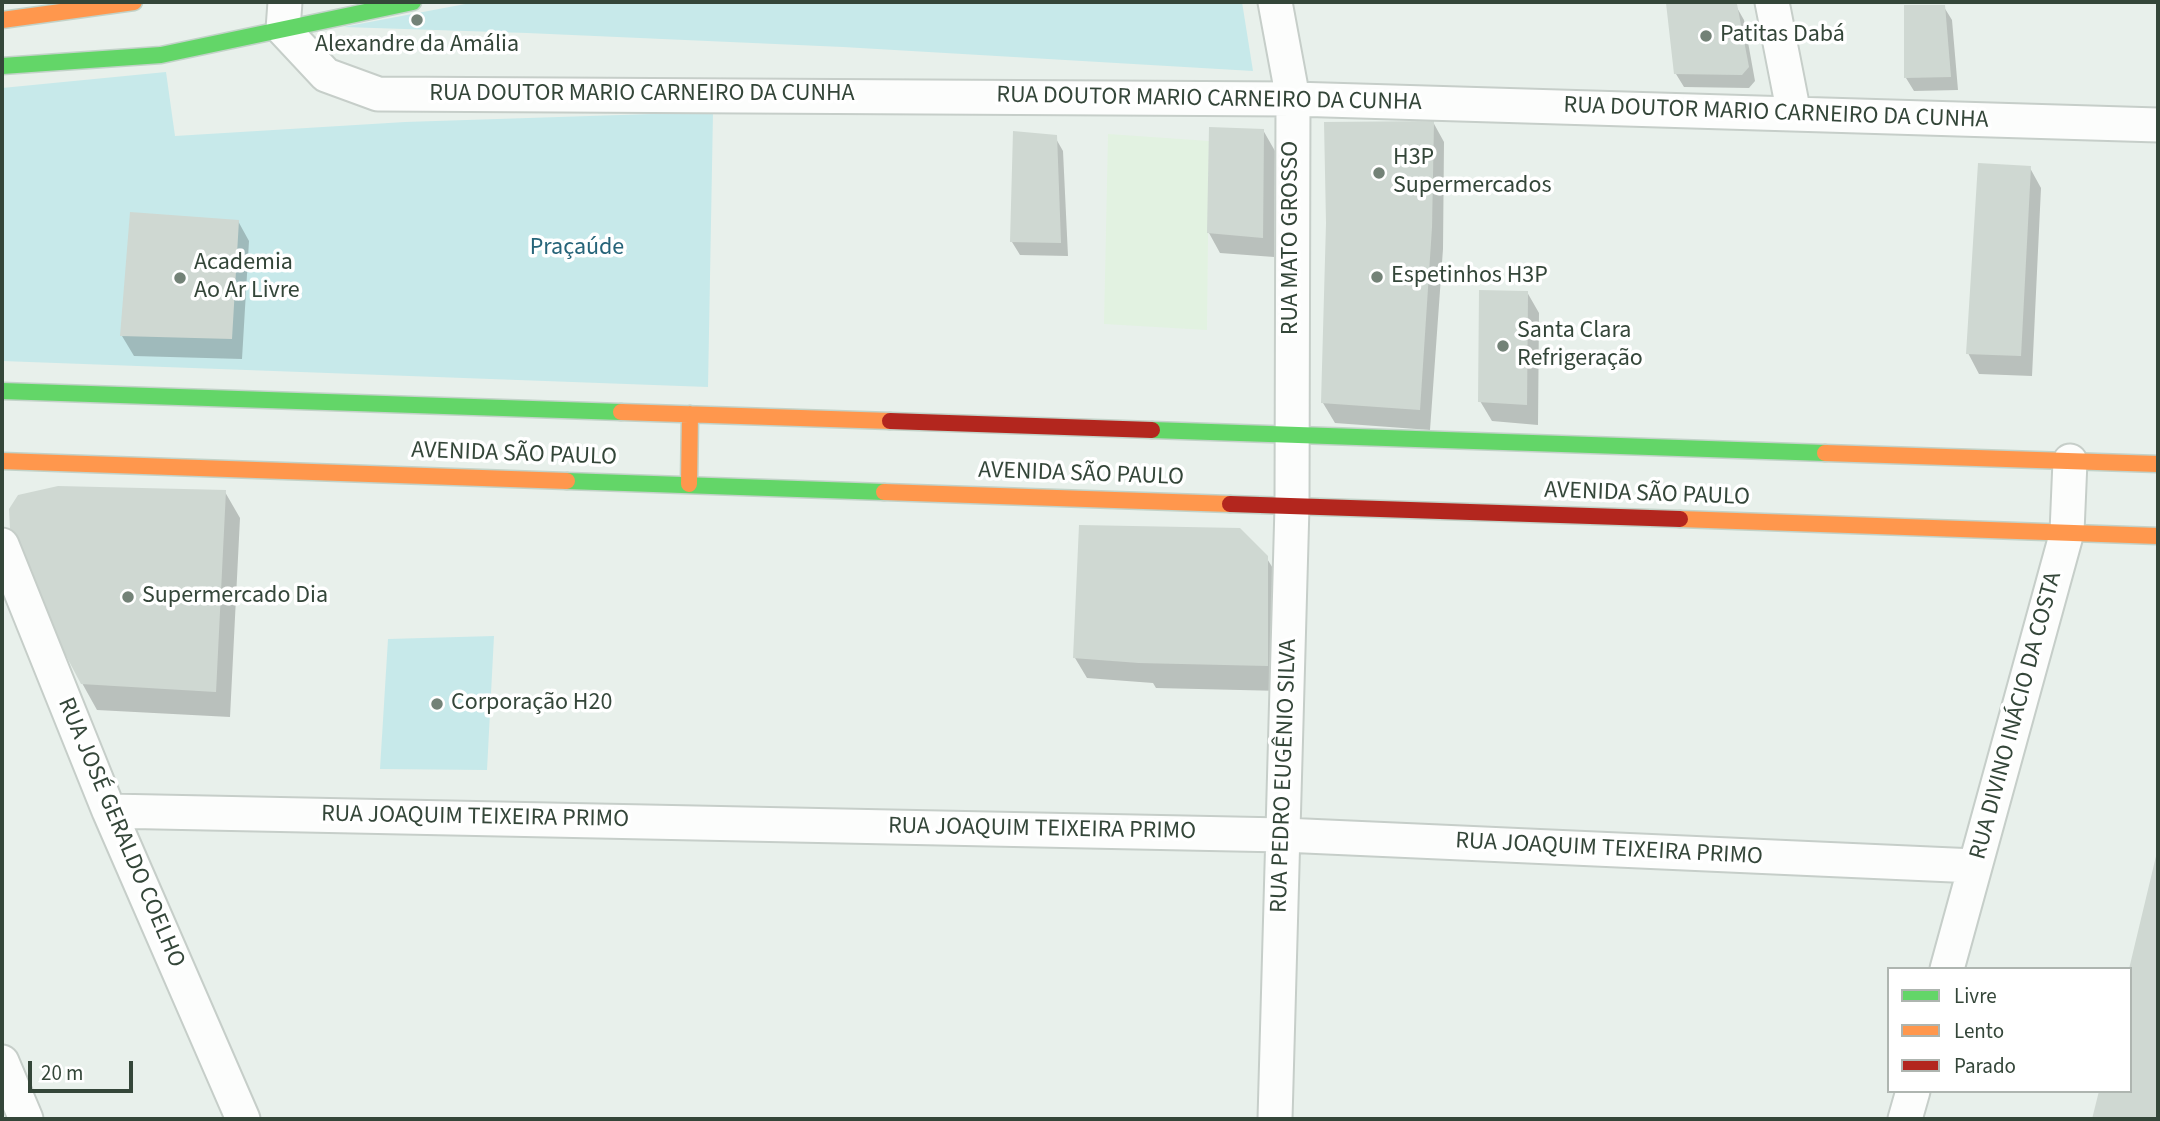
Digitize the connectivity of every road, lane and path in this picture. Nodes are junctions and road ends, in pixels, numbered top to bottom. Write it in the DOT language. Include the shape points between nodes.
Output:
graph roads {
  1 [pos="134,2"];
  2 [pos="413,2"];
  3 [pos="1276,2"];
  4 [pos="1772,2"];
  5 [pos="284,15"];
  6 [pos="2,20"];
  7 [pos="2,66"];
  8 [pos="1293,99"];
  9 [pos="1794,114"];
  10 [pos="2158,125"];
  11 [pos="2,391"];
  12 [pos="690,414"];
  13 [pos="1292,433"];
  14 [pos="2,461"];
  15 [pos="2070,461"];
  16 [pos="2158,464"];
  17 [pos="690,484"];
  18 [pos="1292,506"];
  19 [pos="2067,532"];
  20 [pos="2158,536"];
  21 [pos="4,556"];
  22 [pos="108,811"];
  23 [pos="1283,835"];
  24 [pos="1975,866"];
  25 [pos="1948,967"];
  26 [pos="2,1062"];
  27 [pos="1912,1093"];
  28 [pos="26,1119"];
  29 [pos="243,1119"];
  30 [pos="1275,1119"];
  31 [pos="1905,1119"];
  1 -- 6 [label="main road"];
  2 -- 5 [label="main road"];
  3 -- 8 [label="street, RUA MATO GROSSO"];
  4 -- 9 [label="street"];
  5 -- 7 [label="main road" via="161,55"];
  5 -- 8 [label="street, RUA DOUTOR MARIO CARNEIRO DA CUNHA" via="327,75 378,94"];
  8 -- 9 [label="street, RUA DOUTOR MARIO CARNEIRO DA CUNHA"];
  8 -- 13 [label="street, RUA MATO GROSSO"];
  9 -- 10 [label="street, RUA DOUTOR MARIO CARNEIRO DA CUNHA"];
  11 -- 12 [label="main road, AVENIDA SÃO PAULO"];
  12 -- 13 [label="main road, AVENIDA SÃO PAULO"];
  12 -- 17 [label="main road"];
  13 -- 15 [label="main road, AVENIDA SÃO PAULO"];
  13 -- 18 [label="street, RUA PEDRO EUGÊNIO SILVA"];
  14 -- 17 [label="main road, AVENIDA SÃO PAULO"];
  15 -- 16 [label="main road, AVENIDA SÃO PAULO"];
  15 -- 19 [label="street, RUA DIVINO INÁCIO DA COSTA"];
  17 -- 18 [label="main road, AVENIDA SÃO PAULO"];
  18 -- 19 [label="main road, AVENIDA SÃO PAULO"];
  18 -- 23 [label="street, RUA PEDRO EUGÊNIO SILVA"];
  19 -- 20 [label="main road, AVENIDA SÃO PAULO"];
  19 -- 24 [label="street, RUA DIVINO INÁCIO DA COSTA"];
  21 -- 22 [label="street, RUA JOSÉ GERALDO COELHO"];
  22 -- 23 [label="street, RUA JOAQUIM TEIXEIRA PRIMO"];
  22 -- 29 [label="street, RUA JOSÉ GERALDO COELHO"];
  23 -- 24 [label="street, RUA JOAQUIM TEIXEIRA PRIMO"];
  23 -- 30 [label="street, RUA PEDRO EUGÊNIO SILVA"];
  24 -- 25 [label="street, RUA DIVINO INÁCIO DA COSTA"];
  26 -- 28 [label="street"];
  27 -- 31 [label="street"];
}
